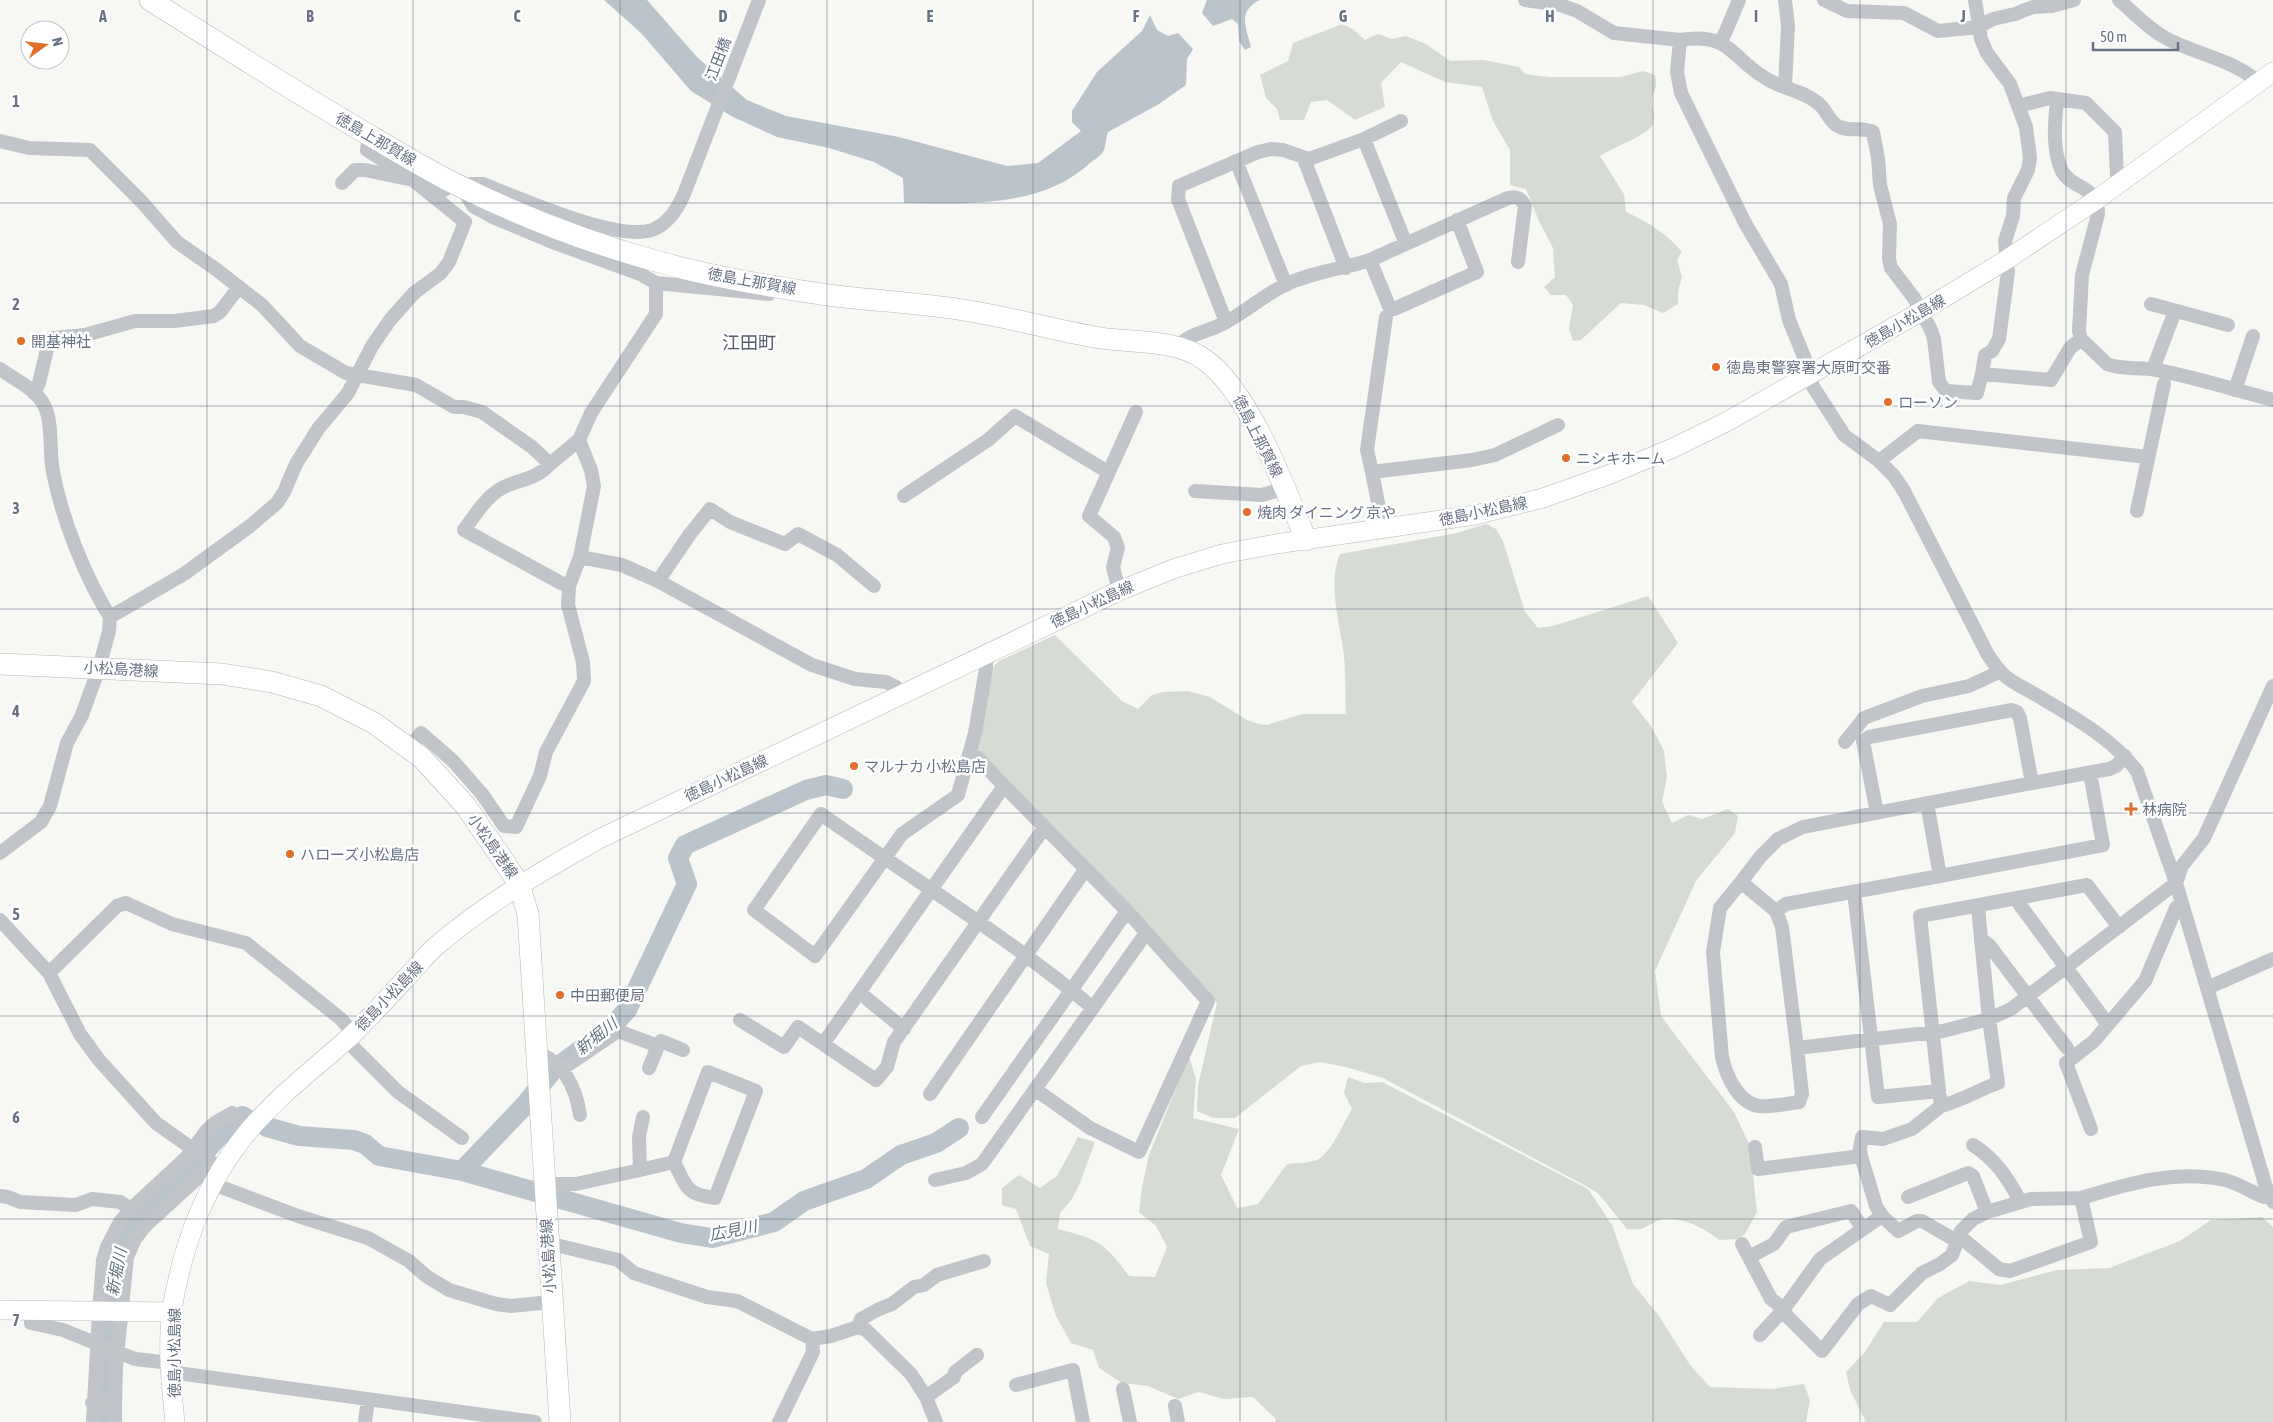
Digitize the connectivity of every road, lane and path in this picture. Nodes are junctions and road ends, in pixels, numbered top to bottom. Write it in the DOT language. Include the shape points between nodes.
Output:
graph roads {
  1 [pos="150,0"];
  2 [pos="759,0"];
  3 [pos="1525,0"];
  4 [pos="1739,0"];
  5 [pos="1785,0"];
  6 [pos="1824,0"];
  7 [pos="1975,0"];
  8 [pos="2074,0"];
  9 [pos="2119,0"];
  10 [pos="1550,2"];
  11 [pos="1978,27"];
  12 [pos="1680,40"];
  13 [pos="1720,42"];
  14 [pos="2268,79"];
  15 [pos="1785,86"];
  16 [pos="2057,99"];
  17 [pos="2018,106"];
  18 [pos="1400,121"];
  19 [pos="369,136"];
  20 [pos="1364,139"];
  21 [pos="0,141"];
  22 [pos="1304,158"];
  23 [pos="1236,160"];
  24 [pos="413,180"];
  25 [pos="2120,182"];
  26 [pos="342,183"];
  27 [pos="459,186"];
  28 [pos="2096,200"];
  29 [pos="1457,220"];
  30 [pos="1406,244"];
  31 [pos="1370,260"];
  32 [pos="2006,260"];
  33 [pos="1518,262"];
  34 [pos="1346,268"];
  35 [pos="656,283"];
  36 [pos="1286,285"];
  37 [pos="778,286"];
  38 [pos="239,287"];
  39 [pos="2152,304"];
  40 [pos="1922,311"];
  41 [pos="2175,311"];
  42 [pos="1386,318"];
  43 [pos="1226,322"];
  44 [pos="2228,325"];
  45 [pos="2253,336"];
  46 [pos="2080,340"];
  47 [pos="1178,348"];
  48 [pos="0,369"];
  49 [pos="2153,369"];
  50 [pos="1982,374"];
  51 [pos="358,375"];
  52 [pos="1809,376"];
  53 [pos="2164,384"];
  54 [pos="2235,390"];
  55 [pos="34,393"];
  56 [pos="2273,400"];
  57 [pos="1136,412"];
  58 [pos="1558,425"];
  59 [pos="579,440"];
  60 [pos="2148,457"];
  61 [pos="1879,461"];
  62 [pos="550,464"];
  63 [pos="1108,472"];
  64 [pos="1372,472"];
  65 [pos="1284,488"];
  66 [pos="1195,491"];
  67 [pos="904,496"];
  68 [pos="2138,511"];
  69 [pos="1382,528"];
  70 [pos="1306,540"];
  71 [pos="580,557"];
  72 [pos="658,581"];
  73 [pos="569,586"];
  74 [pos="874,586"];
  75 [pos="1119,590"];
  76 [pos="110,617"];
  77 [pos="986,654"];
  78 [pos="0,664"];
  79 [pos="98,668"];
  80 [pos="1999,672"];
  81 [pos="2273,686"];
  82 [pos="902,695"];
  83 [pos="1845,742"];
  84 [pos="410,748"];
  85 [pos="969,754"];
  86 [pos="2125,756"];
  87 [pos="2090,773"];
  88 [pos="2032,783"];
  89 [pos="1004,786"];
  90 [pos="1927,803"];
  91 [pos="1877,813"];
  92 [pos="1044,828"];
  93 [pos="0,854"];
  94 [pos="884,859"];
  95 [pos="1085,870"];
  96 [pos="1940,876"];
  97 [pos="1742,882"];
  98 [pos="2176,883"];
  99 [pos="519,884"];
  100 [pos="931,891"];
  101 [pos="1854,892"];
  102 [pos="2017,898"];
  103 [pos="2182,903"];
  104 [pos="1978,906"];
  105 [pos="1127,911"];
  106 [pos="1776,912"];
  107 [pos="0,920"];
  108 [pos="979,924"];
  109 [pos="2119,927"];
  110 [pos="1146,933"];
  111 [pos="1981,939"];
  112 [pos="1024,956"];
  113 [pos="2273,959"];
  114 [pos="2066,967"];
  115 [pos="49,973"];
  116 [pos="2207,988"];
  117 [pos="1072,990"];
  118 [pos="860,993"];
  119 [pos="2028,997"];
  120 [pos="1093,1008"];
  121 [pos="1990,1019"];
  122 [pos="2104,1019"];
  123 [pos="740,1020"];
  124 [pos="904,1029"];
  125 [pos="1933,1032"];
  126 [pos="349,1037"];
  127 [pos="1873,1039"];
  128 [pos="823,1044"];
  129 [pos="658,1046"];
  130 [pos="1797,1048"];
  131 [pos="2067,1048"];
  132 [pos="683,1050"];
  133 [pos="537,1053"];
  134 [pos="649,1068"];
  135 [pos="562,1069"];
  136 [pos="1036,1090"];
  137 [pos="1939,1092"];
  138 [pos="930,1094"];
  139 [pos="1941,1106"];
  140 [pos="580,1115"];
  141 [pos="643,1117"];
  142 [pos="982,1117"];
  143 [pos="242,1123"];
  144 [pos="2091,1129"];
  145 [pos="462,1138"];
  146 [pos="1973,1145"];
  147 [pos="1755,1147"];
  148 [pos="195,1152"];
  149 [pos="1861,1156"];
  150 [pos="674,1162"];
  151 [pos="214,1170"];
  152 [pos="640,1170"];
  153 [pos="935,1180"];
  154 [pos="545,1190"];
  155 [pos="0,1196"];
  156 [pos="1908,1197"];
  157 [pos="2081,1198"];
  158 [pos="2272,1199"];
  159 [pos="2020,1201"];
  160 [pos="131,1209"];
  161 [pos="1987,1212"];
  162 [pos="1882,1216"];
  163 [pos="1863,1229"];
  164 [pos="1958,1239"];
  165 [pos="1742,1244"];
  166 [pos="548,1245"];
  167 [pos="1749,1257"];
  168 [pos="984,1261"];
  169 [pos="551,1302"];
  170 [pos="1784,1309"];
  171 [pos="0,1310"];
  172 [pos="31,1310"];
  173 [pos="110,1312"];
  174 [pos="172,1312"];
  175 [pos="858,1327"];
  176 [pos="1760,1335"];
  177 [pos="812,1339"];
  178 [pos="108,1349"];
  179 [pos="977,1355"];
  180 [pos="170,1367"];
  181 [pos="1016,1385"];
  182 [pos="1123,1389"];
  183 [pos="926,1397"];
  184 [pos="368,1400"];
  185 [pos="104,1405"];
  186 [pos="1175,1406"];
  187 [pos="93,1422"];
  188 [pos="115,1422"];
  189 [pos="175,1422"];
  190 [pos="365,1422"];
  191 [pos="536,1422"];
  192 [pos="560,1422"];
  193 [pos="779,1422"];
  194 [pos="936,1422"];
  195 [pos="1083,1422"];
  196 [pos="1130,1422"];
  197 [pos="1178,1422"];
  1 -- 19 [label="main road, 徳島上那賀線"];
  2 -- 27 [label="street, 江田橋" via="678,207 663,224 647,231 620,230 570,217 483,184"];
  3 -- 10 [label="street"];
  4 -- 13 [label="street"];
  5 -- 15 [label="street" via="1788,26"];
  6 -- 11 [label="street" via="1846,11 1904,13 1938,31"];
  7 -- 11 [label="street"];
  8 -- 11 [label="street" via="2033,7"];
  9 -- 14 [label="street" via="2164,37 2253,77"];
  10 -- 12 [label="street" via="1577,11 1614,32"];
  11 -- 17 [label="street" via="1987,53 2005,75"];
  12 -- 13 [label="street" via="1703,38"];
  12 -- 52 [label="street" via="1677,72 1681,93 1745,223 1781,284 1789,320"];
  13 -- 15 [label="street" via="1757,73"];
  14 -- 25 [label="main road, 徳島小松島線"];
  15 -- 40 [label="street" via="1819,104 1835,124 1847,130 1873,132 1880,185 1890,224 1891,268"];
  16 -- 17 [label="street"];
  16 -- 25 [label="street" via="2086,103 2115,132"];
  16 -- 28 [label="street" via="2054,137 2061,170"];
  17 -- 32 [label="street" via="2026,127 2030,158 2028,170 2014,198 2013,216 2005,241"];
  18 -- 20 [label="street"];
  19 -- 24 [label="street" via="367,150"];
  19 -- 27 [label="main road, 徳島上那賀線"];
  20 -- 22 [label="street" via="1315,158"];
  20 -- 30 [label="street"];
  21 -- 38 [label="street" via="29,148 90,150 177,242"];
  22 -- 23 [label="street" via="1270,149"];
  22 -- 34 [label="street"];
  23 -- 36 [label="street"];
  23 -- 43 [label="street" via="1179,186 1178,199"];
  24 -- 26 [label="street" via="355,170"];
  24 -- 27 [label="street" via="444,190"];
  24 -- 51 [label="street" via="465,222 449,262 390,320"];
  25 -- 28 [label="main road, 徳島小松島線"];
  27 -- 35 [label="street" via="473,206 496,218"];
  27 -- 37 [label="main road, 徳島上那賀線" via="556,228 620,251 693,270"];
  28 -- 32 [label="main road, 徳島小松島線"];
  28 -- 46 [label="street" via="2098,214 2082,275"];
  29 -- 30 [label="street"];
  29 -- 31 [label="street" via="1477,272 1394,309 1389,306"];
  29 -- 33 [label="street" via="1508,198 1522,199 1526,206"];
  30 -- 31 [label="street"];
  31 -- 34 [label="street"];
  32 -- 40 [label="main road, 徳島小松島線"];
  32 -- 50 [label="street" via="2008,272 1999,339 1992,351 1984,355"];
  34 -- 36 [label="street"];
  35 -- 37 [label="street" via="769,294"];
  35 -- 59 [label="street" via="656,314 591,413"];
  36 -- 43 [label="street"];
  37 -- 47 [label="main road, 徳島上那賀線" via="967,311 1099,338"];
  38 -- 51 [label="street" via="262,305 300,346 346,373"];
  38 -- 55 [label="street" via="214,316 135,321 85,335 52,338"];
  39 -- 41 [label="street"];
  40 -- 50 [label="street" via="1934,339 1937,369 1946,391 1977,393"];
  40 -- 52 [label="main road, 徳島小松島線"];
  41 -- 44 [label="street"];
  41 -- 49 [label="street"];
  42 -- 64 [label="street" via="1367,450"];
  43 -- 47 [label="street" via="1189,336"];
  45 -- 54 [label="street"];
  46 -- 49 [label="street" via="2107,364"];
  46 -- 50 [label="street" via="2070,348 2051,380"];
  47 -- 65 [label="main road, 徳島上那賀線" via="1205,360 1232,386"];
  48 -- 55 [label="street"];
  49 -- 54 [label="street"];
  51 -- 62 [label="street" via="416,385 454,407 482,412 532,447"];
  51 -- 76 [label="street" via="337,408 318,429 276,503 184,574"];
  52 -- 61 [label="street" via="1844,435"];
  52 -- 69 [label="main road, 徳島小松島線" via="1728,421 1608,475 1543,498 1475,515"];
  53 -- 60 [label="street"];
  54 -- 56 [label="street"];
  55 -- 76 [label="street" via="48,414 49,456 62,507 95,593"];
  57 -- 63 [label="street"];
  58 -- 64 [label="street" via="1495,455"];
  59 -- 62 [label="street"];
  59 -- 71 [label="street" via="592,470 594,486"];
  60 -- 61 [label="street" via="1918,431"];
  60 -- 68 [label="street"];
  61 -- 80 [label="street" via="1904,491"];
  62 -- 73 [label="street" via="533,478 506,486 488,498 464,530"];
  63 -- 67 [label="street" via="1015,416 988,440"];
  63 -- 75 [label="street" via="1089,516 1114,536 1118,548 1113,567"];
  64 -- 69 [label="street"];
  65 -- 66 [label="street" via="1262,495"];
  65 -- 70 [label="main road, 徳島上那賀線"];
  69 -- 70 [label="main road, 徳島小松島線"];
  70 -- 75 [label="main road, 徳島小松島線" via="1222,554"];
  71 -- 72 [label="street" via="622,565"];
  71 -- 73 [label="street"];
  72 -- 74 [label="street" via="710,509 730,522 785,544 798,534 837,555"];
  72 -- 82 [label="street" via="812,665 855,679 886,682"];
  73 -- 84 [label="street" via="568,605 583,662 584,681 546,752 540,776 516,827 504,826 453,761 421,733"];
  75 -- 77 [label="main road, 徳島小松島線"];
  76 -- 79 [label="street"];
  77 -- 82 [label="main road, 徳島小松島線"];
  77 -- 85 [label="street" via="986,669"];
  78 -- 79 [label="main road, 小松島港線"];
  79 -- 84 [label="main road, 小松島港線" via="222,674 272,682 321,696 374,723"];
  79 -- 93 [label="street" via="82,714 67,743 50,806 41,822"];
  80 -- 83 [label="street" via="1969,686 1922,696 1864,718"];
  80 -- 86 [label="street" via="2013,684 2073,717"];
  81 -- 98 [label="street" via="2204,838 2182,866"];
  82 -- 99 [label="main road, 徳島小松島線" via="599,838"];
  84 -- 99 [label="main road, 小松島港線" via="465,805"];
  85 -- 89 [label="street" via="978,758"];
  85 -- 94 [label="street" via="958,795 902,834"];
  86 -- 87 [label="street" via="2116,766"];
  86 -- 98 [label="street" via="2136,771"];
  87 -- 88 [label="street"];
  87 -- 96 [label="street" via="2103,845"];
  88 -- 90 [label="street"];
  88 -- 91 [label="street" via="2020,718 2012,710 1870,737 1863,741"];
  89 -- 92 [label="street"];
  89 -- 100 [label="street"];
  90 -- 91 [label="street"];
  90 -- 96 [label="street"];
  91 -- 97 [label="street" via="1804,827 1778,839"];
  92 -- 95 [label="street"];
  92 -- 108 [label="street"];
  94 -- 94 [label="street" via="815,956 754,910 821,814"];
  94 -- 100 [label="street"];
  95 -- 105 [label="street"];
  95 -- 112 [label="street"];
  96 -- 101 [label="street"];
  97 -- 106 [label="street"];
  97 -- 130 [label="street" via="1720,908 1713,952 1725,1072 1733,1086 1757,1106 1799,1102 1802,1094"];
  98 -- 103 [label="street"];
  98 -- 109 [label="street"];
  99 -- 126 [label="main road, 徳島小松島線" via="434,948"];
  99 -- 133 [label="main road, 小松島港線" via="528,914"];
  100 -- 108 [label="street"];
  100 -- 118 [label="street"];
  101 -- 106 [label="street" via="1786,904"];
  101 -- 127 [label="street"];
  102 -- 104 [label="street"];
  102 -- 109 [label="street" via="2087,885"];
  102 -- 114 [label="street"];
  103 -- 116 [label="street"];
  103 -- 144 [label="street" via="2176,908 2145,981 2094,1041 2066,1063"];
  104 -- 111 [label="street"];
  104 -- 125 [label="street" via="1920,916"];
  105 -- 110 [label="street"];
  105 -- 117 [label="street"];
  106 -- 130 [label="street" via="1782,927"];
  107 -- 115 [label="street"];
  108 -- 112 [label="street"];
  108 -- 124 [label="street"];
  109 -- 114 [label="street"];
  110 -- 120 [label="street"];
  110 -- 136 [label="street" via="1208,1002 1139,1152 1090,1128"];
  111 -- 119 [label="street"];
  111 -- 121 [label="street"];
  112 -- 117 [label="street"];
  112 -- 138 [label="street"];
  113 -- 116 [label="street"];
  114 -- 119 [label="street"];
  114 -- 122 [label="street"];
  115 -- 126 [label="street" via="116,906 126,903 172,924 246,944 340,1019"];
  115 -- 148 [label="street" via="80,1034 99,1060 156,1123"];
  116 -- 158 [label="street"];
  117 -- 120 [label="street"];
  117 -- 142 [label="street"];
  118 -- 124 [label="street"];
  118 -- 128 [label="street"];
  119 -- 121 [label="street"];
  119 -- 131 [label="street"];
  120 -- 136 [label="street"];
  121 -- 125 [label="street"];
  121 -- 139 [label="street" via="1998,1083 1958,1102"];
  123 -- 128 [label="street" via="784,1047 798,1027"];
  124 -- 128 [label="street" via="894,1042 886,1067 876,1080"];
  125 -- 127 [label="street"];
  125 -- 137 [label="street"];
  126 -- 143 [label="main road, 徳島小松島線" via="265,1112"];
  126 -- 145 [label="street" via="398,1092"];
  127 -- 130 [label="street"];
  127 -- 137 [label="street" via="1878,1097"];
  129 -- 132 [label="street" via="660,1041"];
  129 -- 134 [label="street"];
  129 -- 135 [label="street" via="618,1031"];
  133 -- 135 [label="street" via="550,1057"];
  133 -- 154 [label="main road, 小松島港線"];
  135 -- 140 [label="street" via="574,1089"];
  136 -- 153 [label="street" via="982,1164 966,1173"];
  137 -- 139 [label="street"];
  139 -- 149 [label="street" via="1912,1129 1883,1139 1862,1137"];
  141 -- 152 [label="street" via="639,1137"];
  143 -- 148 [label="street" via="232,1113 216,1122 207,1130"];
  143 -- 151 [label="main road, 徳島小松島線"];
  146 -- 159 [label="street" via="1989,1156 2006,1176"];
  147 -- 149 [label="street" via="1758,1169"];
  148 -- 151 [label="street"];
  148 -- 160 [label="street"];
  149 -- 162 [label="street"];
  150 -- 150 [label="street" via="689,1191 715,1198 756,1091 708,1072"];
  150 -- 152 [label="street"];
  151 -- 169 [label="street" via="298,1216 368,1238 449,1290 511,1306"];
  151 -- 173 [label="street" via="147,1224 135,1238"];
  151 -- 174 [label="main road, 徳島小松島線" via="183,1254"];
  152 -- 154 [label="street"];
  154 -- 166 [label="main road, 小松島港線"];
  155 -- 160 [label="street" via="20,1202 76,1205 92,1199 120,1202"];
  156 -- 161 [label="street" via="1968,1173 1973,1176"];
  157 -- 158 [label="street" via="2140,1181 2177,1176 2225,1180"];
  157 -- 159 [label="street"];
  157 -- 164 [label="street" via="2091,1242 2010,1271 1999,1269"];
  159 -- 161 [label="street"];
  160 -- 173 [label="street" via="120,1222 103,1260"];
  161 -- 164 [label="street" via="1967,1223"];
  162 -- 163 [label="street"];
  162 -- 164 [label="street" via="1898,1231 1922,1221"];
  163 -- 167 [label="street" via="1851,1211 1833,1215 1786,1227 1774,1244"];
  163 -- 170 [label="street" via="1820,1259"];
  164 -- 170 [label="street" via="1952,1255 1922,1273 1890,1305 1872,1296 1858,1304 1822,1351"];
  165 -- 167 [label="street"];
  166 -- 169 [label="main road, 小松島港線"];
  166 -- 177 [label="street" via="618,1260 634,1273 707,1297 737,1301"];
  167 -- 170 [label="street" via="1771,1299"];
  168 -- 175 [label="street" via="937,1274 924,1284 914,1286 892,1304 861,1319"];
  169 -- 192 [label="main road, 小松島港線"];
  170 -- 176 [label="street"];
  171 -- 172 [label="main road"];
  172 -- 173 [label="main road"];
  172 -- 178 [label="street" via="31,1323 63,1330"];
  173 -- 174 [label="main road"];
  173 -- 178 [label="street"];
  173 -- 178 [label="street"];
  174 -- 180 [label="main road, 徳島小松島線"];
  175 -- 177 [label="street"];
  175 -- 183 [label="street" via="866,1330 911,1374"];
  177 -- 193 [label="street" via="813,1352"];
  178 -- 180 [label="street"];
  178 -- 185 [label="street"];
  178 -- 185 [label="street"];
  179 -- 183 [label="street"];
  180 -- 184 [label="street"];
  180 -- 189 [label="main road, 徳島小松島線"];
  181 -- 195 [label="street" via="1073,1370"];
  182 -- 196 [label="street"];
  183 -- 194 [label="street"];
  184 -- 190 [label="street"];
  184 -- 191 [label="street"];
  185 -- 187 [label="street"];
  185 -- 188 [label="street"];
  186 -- 197 [label="street"];
}
